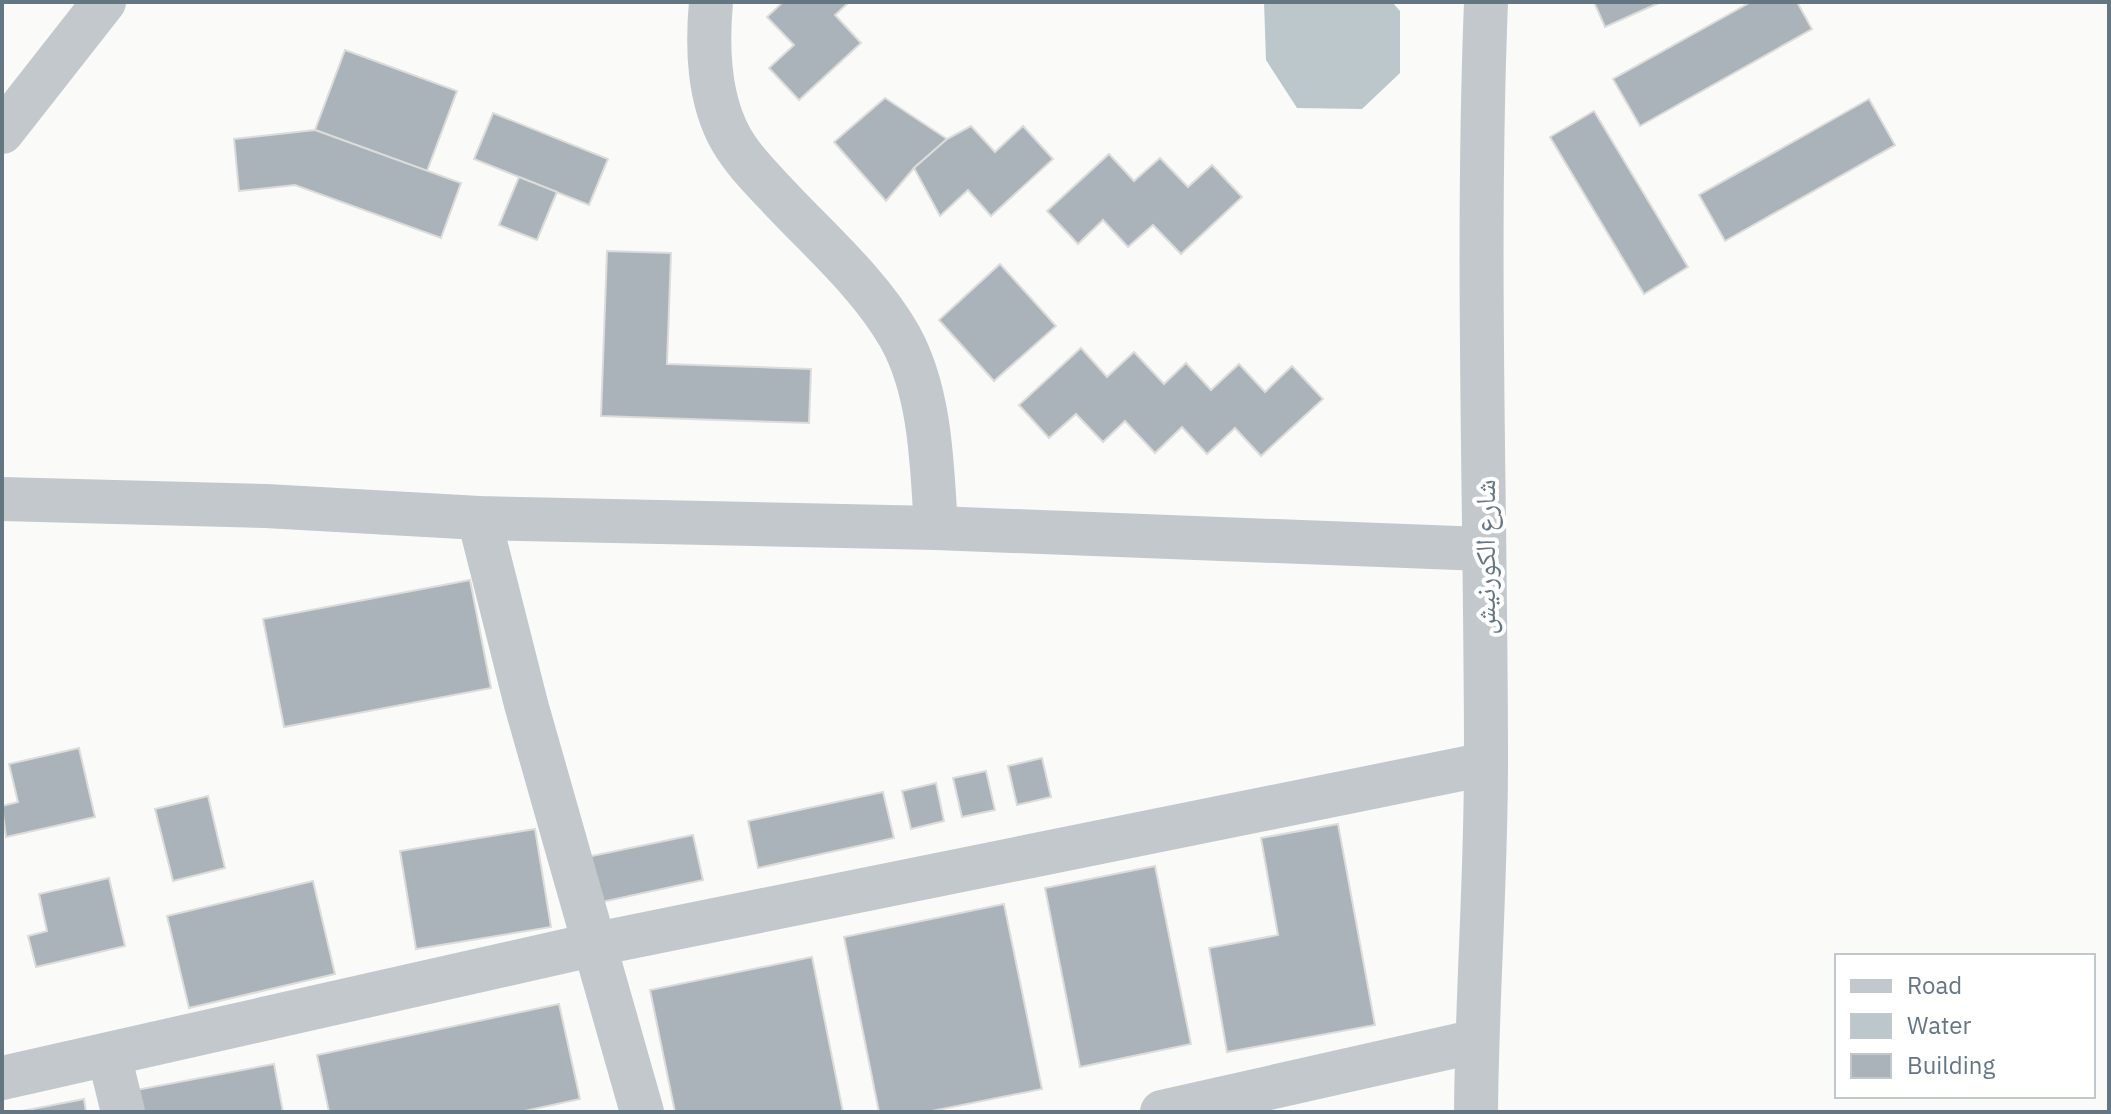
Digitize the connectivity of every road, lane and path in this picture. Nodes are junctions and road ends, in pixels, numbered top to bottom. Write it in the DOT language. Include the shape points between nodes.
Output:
graph roads {
  1 [pos="104,2"];
  2 [pos="711,2"];
  3 [pos="1486,2"];
  4 [pos="2,132"];
  5 [pos="2,499"];
  6 [pos="479,518"];
  7 [pos="936,528"];
  8 [pos="1483,549"];
  9 [pos="1486,764"];
  10 [pos="596,944"];
  11 [pos="1477,1041"];
  12 [pos="109,1055"];
  13 [pos="2,1078"];
  14 [pos="123,1112"];
  15 [pos="642,1112"];
  16 [pos="1162,1112"];
  17 [pos="1476,1112"];
  1 -- 4 [label="street"];
  2 -- 7 [label="street" via="710,62 730,138 754,171 882,307 916,373"];
  3 -- 8 [label="street, شارع الكورنيش"];
  5 -- 6 [label="street"];
  6 -- 7 [label="street"];
  6 -- 10 [label="street"];
  7 -- 8 [label="street"];
  8 -- 9 [label="street, شارع الكورنيش"];
  9 -- 10 [label="street"];
  9 -- 11 [label="street, شارع الكورنيش"];
  10 -- 12 [label="street"];
  10 -- 15 [label="street"];
  11 -- 16 [label="street"];
  11 -- 17 [label="street, شارع الكورنيش"];
  12 -- 13 [label="street"];
  12 -- 14 [label="street"];
}
